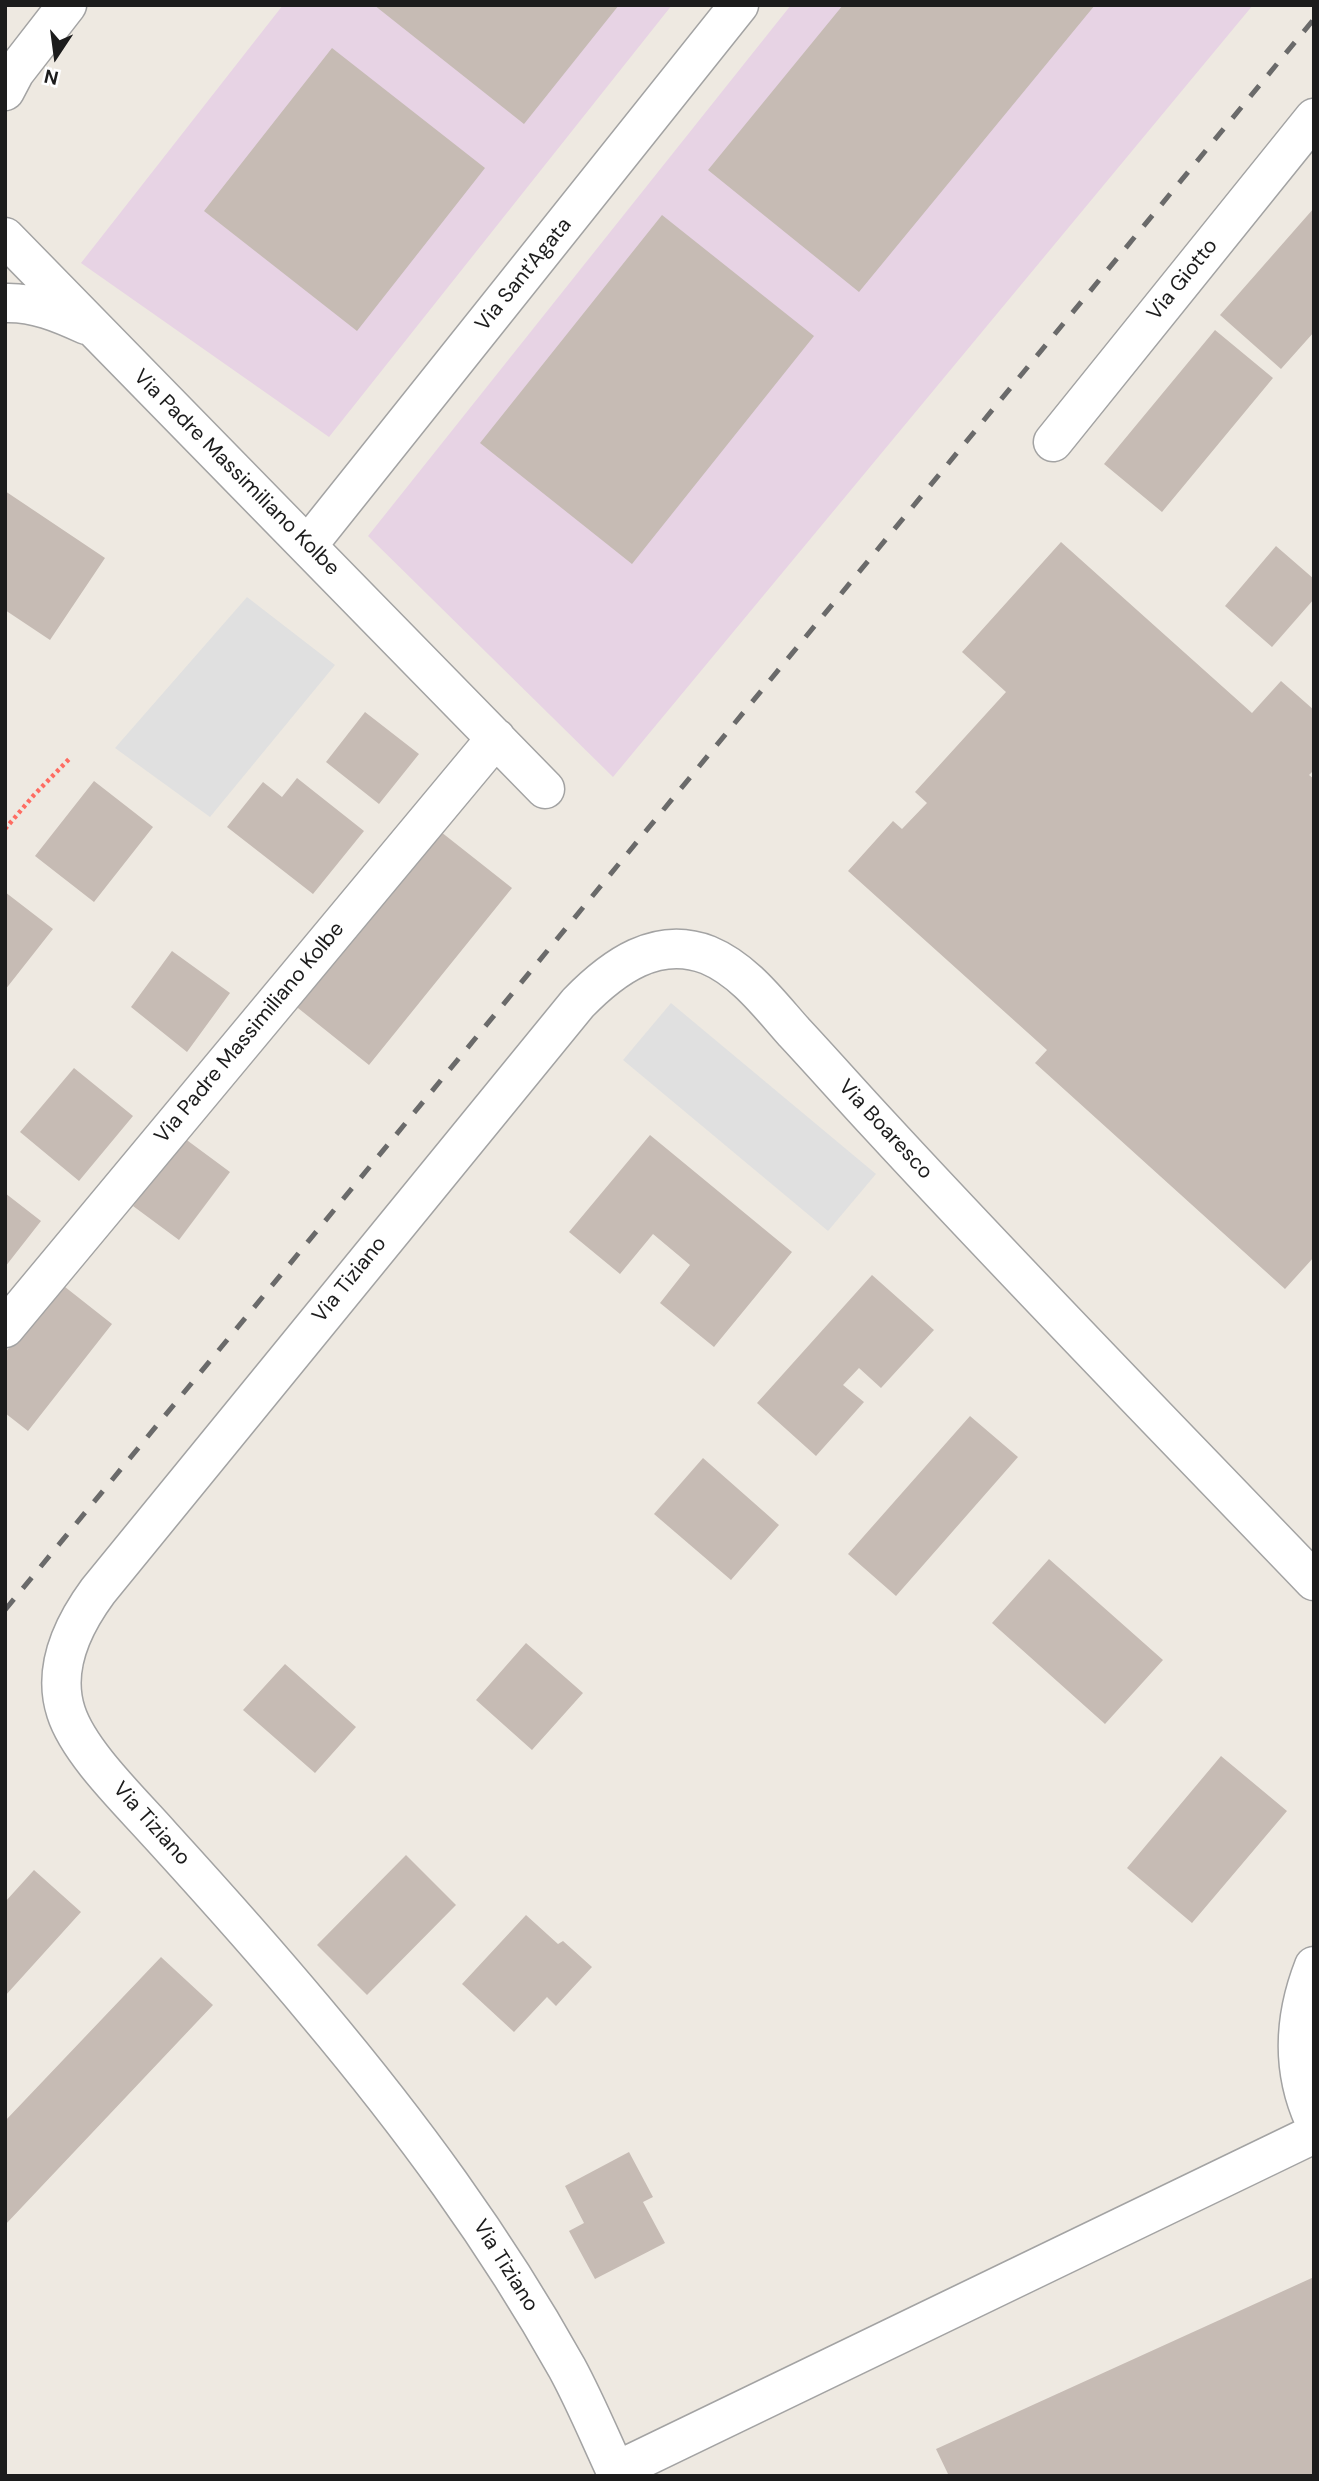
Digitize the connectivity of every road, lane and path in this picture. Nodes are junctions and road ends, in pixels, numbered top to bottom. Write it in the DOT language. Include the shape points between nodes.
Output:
graph roads {
  1 [pos="66,5"];
  2 [pos="739,5"];
  3 [pos="9,81"];
  4 [pos="1314,118"];
  5 [pos="5,237"];
  6 [pos="5,303"];
  7 [pos="94,329"];
  8 [pos="1053,442"];
  9 [pos="308,545"];
  10 [pos="496,738"];
  11 [pos="71,757"];
  12 [pos="545,789"];
  13 [pos="5,829"];
  14 [pos="435,1176"];
  15 [pos="5,1328"];
  16 [pos="1314,1581"];
  17 [pos="1314,1966"];
  18 [pos="1314,2120"];
  19 [pos="1314,2134"];
  20 [pos="617,2473"];
  1 -- 3 [label="street"];
  2 -- 9 [label="street, Via Sant'Agata"];
  4 -- 8 [label="street, Via Giotto"];
  5 -- 7 [label="street, Via Padre Massimiliano Kolbe"];
  6 -- 7 [label="street, Via Padre Massimiliano Kolbe" via="56,311"];
  7 -- 9 [label="street, Via Padre Massimiliano Kolbe"];
  9 -- 10 [label="street, Via Padre Massimiliano Kolbe"];
  10 -- 12 [label="street, Via Padre Massimiliano Kolbe"];
  10 -- 15 [label="street, Via Padre Massimiliano Kolbe"];
  11 -- 13 [label="path"];
  14 -- 16 [label="street, Via Boaresco" via="579,1003 612,972 646,953 670,948 694,950 717,959 755,989"];
  14 -- 20 [label="street, Via Tiziano" via="89,1603 64,1657 63,1697 71,1723 101,1766 314,2009 443,2172 554,2345"];
  17 -- 18 [label="street" via="1297,2040 1301,2082"];
  19 -- 20 [label="street"];
}
